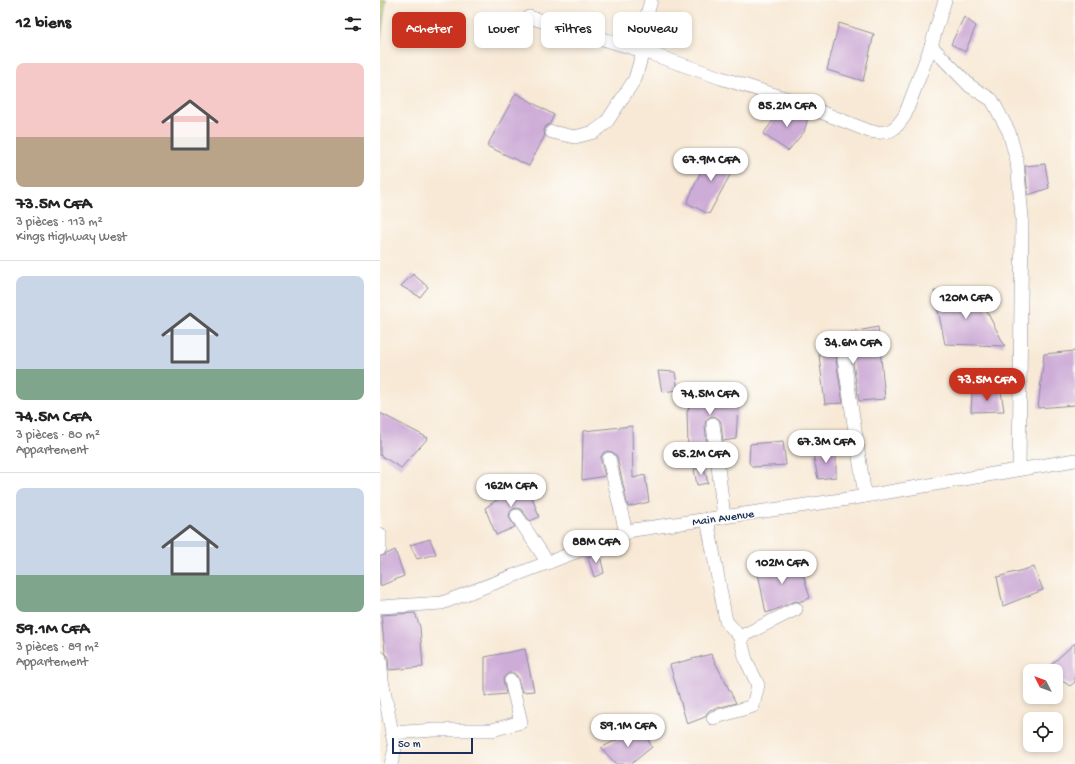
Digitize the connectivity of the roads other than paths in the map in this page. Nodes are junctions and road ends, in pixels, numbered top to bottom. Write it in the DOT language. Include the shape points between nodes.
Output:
graph roads {
  1 [pos="651,0"];
  2 [pos="945,0"];
  3 [pos="533,18"];
  4 [pos="931,46"];
  5 [pos="643,51"];
  6 [pos="552,132"];
  7 [pos="844,359"];
  8 [pos="713,424"];
  9 [pos="609,459"];
  10 [pos="1075,460"];
  11 [pos="1019,469"];
  12 [pos="865,496"];
  13 [pos="517,516"];
  14 [pos="724,517"];
  15 [pos="707,519"];
  16 [pos="626,533"];
  17 [pos="380,534"];
  18 [pos="380,549"];
  19 [pos="548,563"];
  20 [pos="380,607"];
  21 [pos="796,609"];
  22 [pos="740,637"];
  23 [pos="380,658"];
  24 [pos="510,681"];
  25 [pos="713,718"];
  26 [pos="392,733"];
  27 [pos="391,764"];
  1 -- 5 [label="street"];
  2 -- 4 [label="street"];
  3 -- 5 [label="street"];
  4 -- 5 [label="street" via="905,115 891,131 881,133 869,131 788,99"];
  4 -- 11 [label="street" via="970,86 992,100 1009,132 1017,161 1022,218"];
  5 -- 6 [label="street" via="636,79 606,123 594,132 575,137"];
  7 -- 12 [label="street"];
  8 -- 14 [label="street"];
  9 -- 16 [label="street"];
  10 -- 11 [label="street, Main Avenue"];
  11 -- 12 [label="street, Main Avenue"];
  12 -- 14 [label="street, Main Avenue"];
  13 -- 19 [label="street"];
  14 -- 15 [label="street, Main Avenue"];
  15 -- 16 [label="street, Main Avenue"];
  15 -- 22 [label="street" via="726,621"];
  16 -- 19 [label="street, Main Avenue"];
  17 -- 18 [label="street"];
  19 -- 20 [label="street, Main Avenue" via="442,603"];
  21 -- 22 [label="street"];
  22 -- 25 [label="street" via="746,660 758,685 753,706"];
  23 -- 26 [label="street"];
  24 -- 26 [label="street" via="521,722 492,730"];
  26 -- 27 [label="street" via="395,749"];
}
